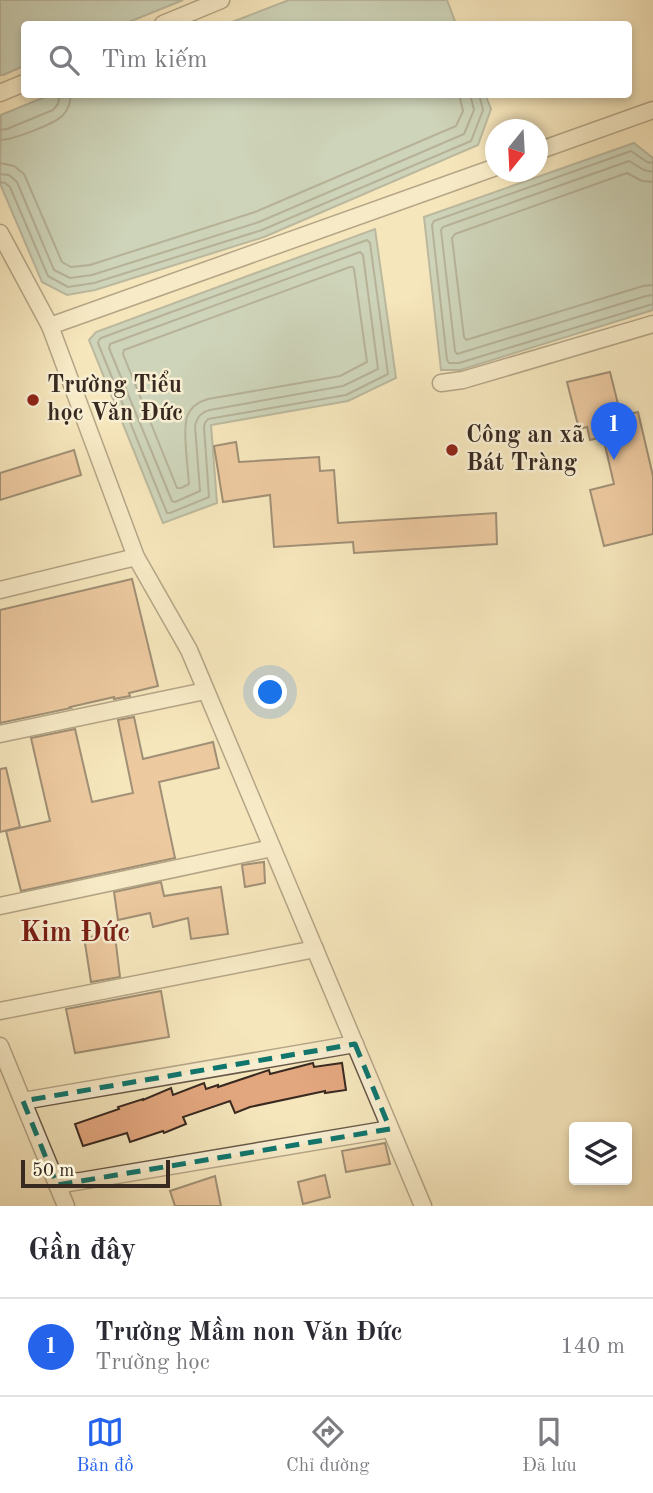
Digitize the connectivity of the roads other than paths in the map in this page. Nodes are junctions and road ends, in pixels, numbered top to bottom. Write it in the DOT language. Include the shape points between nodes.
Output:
graph roads {
  1 [pos="221,0"];
  2 [pos="170,21"];
  3 [pos="21,84"];
  4 [pos="0,93"];
  5 [pos="653,110"];
  6 [pos="548,148"];
  7 [pos="485,171"];
  8 [pos="0,233"];
  9 [pos="653,324"];
  10 [pos="50,326"];
  11 [pos="441,383"];
  12 [pos="136,557"];
  13 [pos="0,590"];
  14 [pos="205,691"];
  15 [pos="0,734"];
  16 [pos="272,848"];
  17 [pos="0,906"];
  18 [pos="315,949"];
  19 [pos="0,1011"];
  20 [pos="355,1044"];
  21 [pos="0,1046"];
  22 [pos="23,1101"];
  23 [pos="390,1129"];
  24 [pos="57,1185"];
  25 [pos="66,1206"];
  26 [pos="423,1206"];
  1 -- 2 [label="street"];
  3 -- 4 [label="street"];
  5 -- 6 [label="street"];
  7 -- 10 [label="street"];
  8 -- 10 [label="street"];
  9 -- 11 [label="street"];
  10 -- 12 [label="street"];
  12 -- 13 [label="street"];
  12 -- 14 [label="street" via="189,650"];
  14 -- 15 [label="street"];
  14 -- 16 [label="street"];
  16 -- 17 [label="street"];
  16 -- 18 [label="street"];
  18 -- 19 [label="street"];
  18 -- 20 [label="street"];
  20 -- 22 [label="street"];
  20 -- 23 [label="street"];
  21 -- 22 [label="street"];
  22 -- 24 [label="street"];
  23 -- 24 [label="street"];
  23 -- 26 [label="street"];
  24 -- 25 [label="street"];
}
